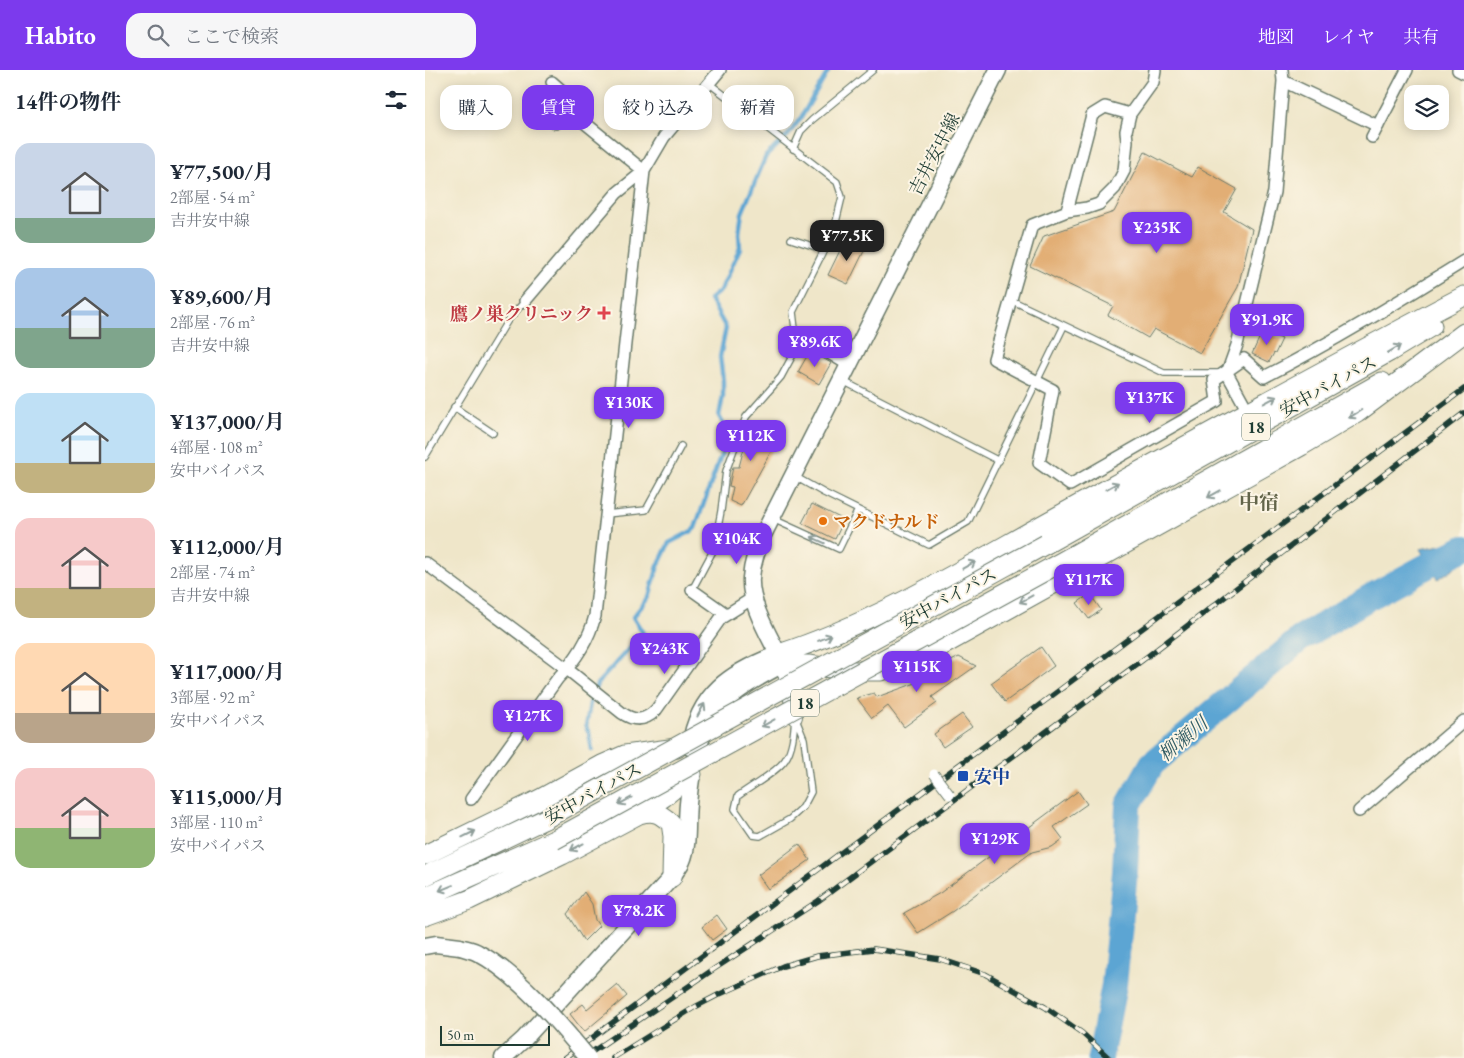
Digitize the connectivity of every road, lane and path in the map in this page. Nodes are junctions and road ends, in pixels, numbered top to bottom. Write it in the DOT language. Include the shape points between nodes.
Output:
graph roads {
  1 [pos="720,70"];
  2 [pos="873,70"];
  3 [pos="998,70"];
  4 [pos="1155,70"];
  5 [pos="1407,70"];
  6 [pos="1458,70"];
  7 [pos="1464,73"];
  8 [pos="1283,75"];
  9 [pos="552,82"];
  10 [pos="709,84"];
  11 [pos="555,85"];
  12 [pos="1130,114"];
  13 [pos="1378,126"];
  14 [pos="594,130"];
  15 [pos="1372,137"];
  16 [pos="793,149"];
  17 [pos="644,171"];
  18 [pos="1067,211"];
  19 [pos="791,239"];
  20 [pos="825,250"];
  21 [pos="1464,261"];
  22 [pos="1464,296"];
  23 [pos="1010,300"];
  24 [pos="525,301"];
  25 [pos="1464,306"];
  26 [pos="1064,326"];
  27 [pos="1464,332"];
  28 [pos="801,336"];
  29 [pos="845,372"];
  30 [pos="1227,372"];
  31 [pos="1038,382"];
  32 [pos="454,407"];
  33 [pos="1248,411"];
  34 [pos="493,433"];
  35 [pos="681,446"];
  36 [pos="425,457"];
  37 [pos="999,460"];
  38 [pos="793,476"];
  39 [pos="858,510"];
  40 [pos="606,514"];
  41 [pos="772,518"];
  42 [pos="425,563"];
  43 [pos="933,585"];
  44 [pos="692,590"];
  45 [pos="753,598"];
  46 [pos="726,614"];
  47 [pos="963,633"];
  48 [pos="781,659"];
  49 [pos="567,669"];
  50 [pos="795,718"];
  51 [pos="1464,721"];
  52 [pos="690,746"];
  53 [pos="692,774"];
  54 [pos="934,774"];
  55 [pos="950,795"];
  56 [pos="471,799"];
  57 [pos="1359,811"];
  58 [pos="639,814"];
  59 [pos="425,855"];
  60 [pos="425,876"];
  61 [pos="672,878"];
  62 [pos="425,897"];
  63 [pos="425,916"];
  64 [pos="425,946"];
  65 [pos="503,1058"];
  66 [pos="588,1058"];
  1 -- 10 [label="street"];
  2 -- 16 [label="lane" via="812,120 801,131"];
  3 -- 29 [label="main road, 吉井安中線"];
  4 -- 12 [label="street" via="1153,82"];
  5 -- 13 [label="street"];
  6 -- 7 [label="street"];
  8 -- 13 [label="street"];
  8 -- 30 [label="street" via="1274,192 1237,345"];
  9 -- 11 [label="street"];
  10 -- 16 [label="lane"];
  10 -- 17 [label="street" via="664,137"];
  12 -- 18 [label="street" via="1124,171 1115,188 1099,204"];
  12 -- 18 [label="street" via="1105,107 1092,115"];
  13 -- 15 [label="street"];
  14 -- 17 [label="street"];
  16 -- 20 [label="lane" via="837,182 842,197"];
  17 -- 24 [label="street" via="617,193"];
  17 -- 40 [label="street"];
  18 -- 23 [label="street" via="1031,225"];
  19 -- 20 [label="lane"];
  20 -- 28 [label="lane" via="793,312 795,329"];
  21 -- 30 [label="street" via="1312,353 1264,377 1244,359"];
  33 -- 22 [label="highway, one-way"];
  23 -- 26 [label="lane"];
  23 -- 31 [label="street" via="994,359"];
  24 -- 32 [label="lane" via="508,320"];
  60 -- 25 [label="highway, 安中バイパス / 18, one-way, bridge" via="545,820 1046,544 1389,352"];
  26 -- 30 [label="lane" via="1164,373"];
  26 -- 31 [label="lane"];
  27 -- 47 [label="highway, one-way" via="1357,413"];
  27 -- 62 [label="highway, 安中バイパス / 18, one-way, bridge" via="1392,377 1056,565 554,840"];
  28 -- 29 [label="street"];
  28 -- 44 [label="lane" via="781,377 746,417 726,471 714,549"];
  29 -- 37 [label="lane"];
  29 -- 38 [label="main road, 吉井安中線"];
  30 -- 31 [label="street" via="1214,380 1217,400 1070,485 1039,463 1053,390"];
  30 -- 33 [label="street"];
  31 -- 37 [label="lane"];
  32 -- 34 [label="lane"];
  32 -- 36 [label="lane"];
  43 -- 33 [label="highway, one-way"];
  35 -- 40 [label="lane" via="646,510"];
  37 -- 39 [label="lane" via="968,522 929,545"];
  38 -- 39 [label="lane"];
  38 -- 41 [label="main road, 吉井安中線"];
  39 -- 41 [label="lane, one-way" via="839,549"];
  40 -- 49 [label="street" via="591,633"];
  41 -- 45 [label="main road, 吉井安中線" via="753,565"];
  42 -- 49 [label="street"];
  43 -- 47 [label="highway"];
  48 -- 43 [label="highway, one-way"];
  44 -- 46 [label="street"];
  45 -- 46 [label="street"];
  45 -- 48 [label="main road, 吉井安中線"];
  46 -- 49 [label="street" via="667,696 644,719 629,717"];
  47 -- 48 [label="highway" via="929,653 880,671 854,671"];
  48 -- 50 [label="street"];
  52 -- 48 [label="main road, one-way" via="697,716 713,693 747,667"];
  48 -- 53 [label="main road" via="720,708 705,731"];
  49 -- 56 [label="street"];
  50 -- 50 [label="lane" via="804,739 811,792 803,807 790,819 760,836 753,835 735,809 736,801 738,796 785,760 794,737"];
  51 -- 57 [label="street"];
  52 -- 53 [label="main road"];
  59 -- 52 [label="highway, one-way" via="625,755"];
  53 -- 58 [label="highway"];
  53 -- 61 [label="main road" via="687,839 682,860"];
  54 -- 55 [label="street, bridge"];
  58 -- 61 [label="highway" via="651,811 671,824"];
  58 -- 63 [label="highway, one-way" via="469,900"];
  61 -- 65 [label="main road"];
  64 -- 66 [label="main road, bridge" via="460,947 477,952 497,964 538,1002"];
}
